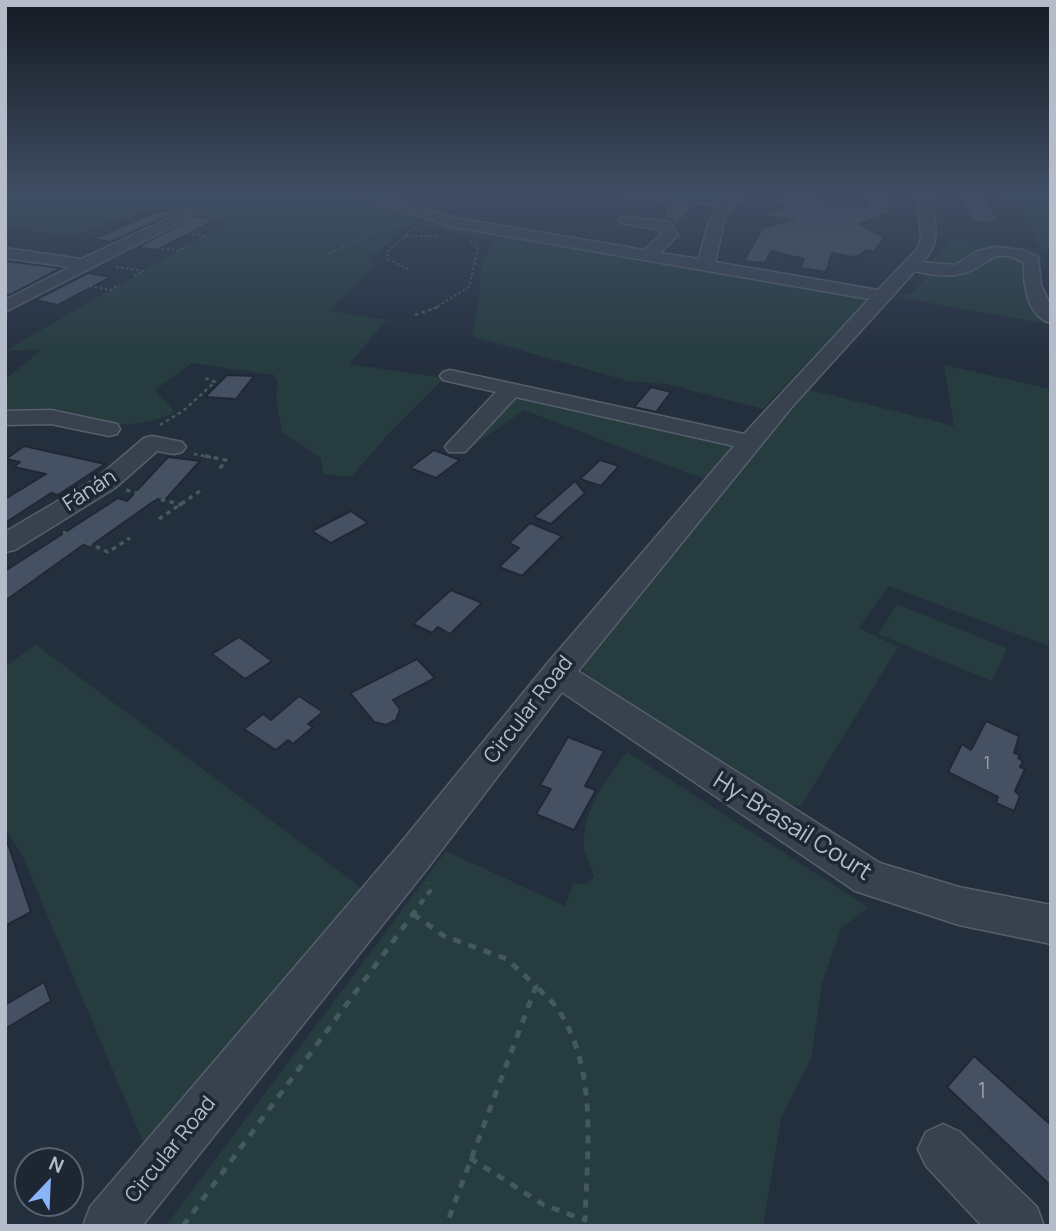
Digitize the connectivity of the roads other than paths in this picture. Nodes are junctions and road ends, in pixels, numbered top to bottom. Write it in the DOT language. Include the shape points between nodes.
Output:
graph roads {
  1 [pos="108,250"];
  2 [pos="654,250"];
  3 [pos="709,250"];
  4 [pos="923,250"];
  5 [pos="5,253"];
  6 [pos="83,264"];
  7 [pos="912,265"];
  8 [pos="706,266"];
  9 [pos="882,296"];
  10 [pos="5,307"];
  11 [pos="1051,317"];
  12 [pos="450,376"];
  13 [pos="511,389"];
  14 [pos="5,418"];
  15 [pos="109,429"];
  16 [pos="750,442"];
  17 [pos="174,447"];
  18 [pos="457,447"];
  19 [pos="5,544"];
  20 [pos="557,673"];
  21 [pos="1051,925"];
  22 [pos="943,1149"];
  23 [pos="109,1226"];
  24 [pos="1018,1226"];
  1 -- 6 [label="street"];
  2 -- 8 [label="street"];
  3 -- 8 [label="street"];
  4 -- 7 [label="street, Circular Road"];
  5 -- 6 [label="street"];
  6 -- 10 [label="street"];
  7 -- 9 [label="street, Circular Road"];
  7 -- 11 [label="street" via="955,270 985,254 1022,254 1032,261 1032,285"];
  8 -- 9 [label="street"];
  9 -- 16 [label="street, Circular Road"];
  12 -- 13 [label="street"];
  13 -- 16 [label="street"];
  13 -- 18 [label="street"];
  14 -- 15 [label="street" via="51,417"];
  16 -- 20 [label="street, Circular Road"];
  17 -- 19 [label="street, Fánán" via="152,443 104,484"];
  20 -- 21 [label="street, Hy-Brasail Court" via="869,878 959,906"];
  20 -- 23 [label="street, Circular Road" via="413,857"];
  22 -- 24 [label="street"];
}
